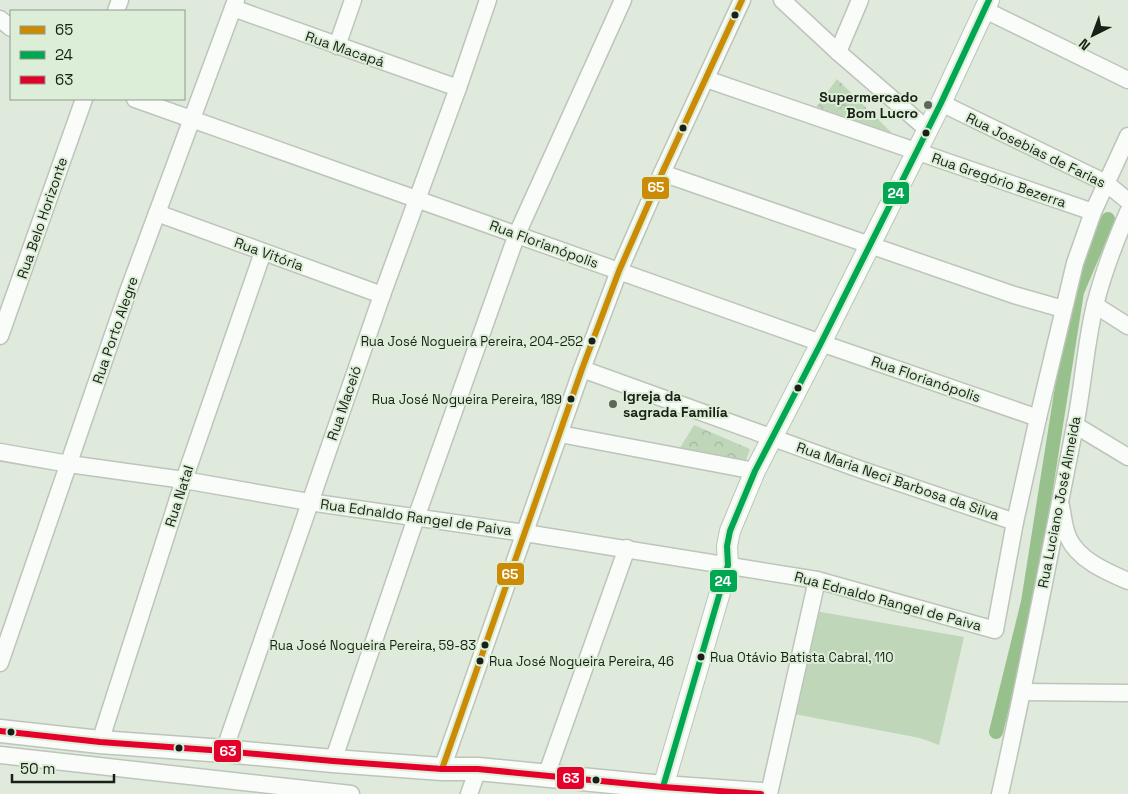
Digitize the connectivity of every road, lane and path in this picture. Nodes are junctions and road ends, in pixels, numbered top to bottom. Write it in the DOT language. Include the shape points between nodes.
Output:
graph roads {
  1 [pos="353,0"];
  2 [pos="488,0"];
  3 [pos="623,0"];
  4 [pos="742,0"];
  5 [pos="782,0"];
  6 [pos="860,0"];
  7 [pos="234,4"];
  8 [pos="987,5"];
  9 [pos="0,19"];
  10 [pos="10,27"];
  11 [pos="337,46"];
  12 [pos="838,52"];
  13 [pos="706,79"];
  14 [pos="1128,80"];
  15 [pos="458,88"];
  16 [pos="84,100"];
  17 [pos="138,100"];
  18 [pos="941,102"];
  19 [pos="193,119"];
  20 [pos="927,129"];
  21 [pos="1128,136"];
  22 [pos="915,151"];
  23 [pos="662,173"];
  24 [pos="1106,183"];
  25 [pos="417,199"];
  26 [pos="1128,201"];
  27 [pos="1093,212"];
  28 [pos="1128,212"];
  29 [pos="157,213"];
  30 [pos="518,234"];
  31 [pos="870,244"];
  32 [pos="263,252"];
  33 [pos="619,271"];
  34 [pos="382,295"];
  35 [pos="6,300"];
  36 [pos="1095,305"];
  37 [pos="1062,309"];
  38 [pos="1128,326"];
  39 [pos="0,336"];
  40 [pos="821,343"];
  41 [pos="582,369"];
  42 [pos="1038,418"];
  43 [pos="1075,425"];
  44 [pos="560,434"];
  45 [pos="772,438"];
  46 [pos="0,452"];
  47 [pos="1128,457"];
  48 [pos="68,464"];
  49 [pos="755,471"];
  50 [pos="184,480"];
  51 [pos="1059,499"];
  52 [pos="309,502"];
  53 [pos="416,518"];
  54 [pos="1016,522"];
  55 [pos="524,532"];
  56 [pos="627,548"];
  57 [pos="728,565"];
  58 [pos="817,580"];
  59 [pos="1128,581"];
  60 [pos="0,662"];
  61 [pos="1023,692"];
  62 [pos="1128,693"];
  63 [pos="0,731"];
  64 [pos="100,742"];
  65 [pos="224,751"];
  66 [pos="0,755"];
  67 [pos="333,761"];
  68 [pos="442,768"];
  69 [pos="478,769"];
  70 [pos="546,776"];
  71 [pos="578,786"];
  72 [pos="676,790"];
  73 [pos="351,794"];
  74 [pos="469,794"];
  75 [pos="761,794"];
  76 [pos="769,794"];
  77 [pos="1000,794"];
  1 -- 11 [label="street"];
  2 -- 15 [label="street, Rua Maceió"];
  3 -- 30 [label="street"];
  4 -- 13 [label="street"];
  5 -- 12 [label="street"];
  6 -- 12 [label="street"];
  7 -- 11 [label="street, Rua Macapá"];
  7 -- 19 [label="street, Rua Porto Alegre"];
  8 -- 14 [label="street"];
  8 -- 18 [label="street"];
  9 -- 10 [label="street"];
  11 -- 15 [label="street, Rua Macapá"];
  12 -- 20 [label="street"];
  13 -- 22 [label="street, Rua Gregório Bezerra"];
  13 -- 23 [label="street"];
  15 -- 25 [label="street, Rua Maceió"];
  16 -- 35 [label="street, Rua Belo Horizonte"];
  17 -- 19 [label="street, Rua Florianópolis"];
  18 -- 20 [label="street"];
  18 -- 24 [label="street, Rua Josebias de Farias"];
  19 -- 25 [label="street, Rua Florianópolis"];
  19 -- 29 [label="street, Rua Porto Alegre"];
  20 -- 22 [label="street"];
  21 -- 24 [label="street"];
  22 -- 27 [label="street, Rua Gregório Bezerra"];
  22 -- 31 [label="street"];
  23 -- 31 [label="street"];
  23 -- 33 [label="street"];
  24 -- 26 [label="street, Rua Josebias de Farias"];
  24 -- 27 [label="street"];
  25 -- 30 [label="street, Rua Florianópolis"];
  25 -- 34 [label="street, Rua Maceió"];
  27 -- 37 [label="street"];
  28 -- 36 [label="street, Rua Luciano José Almeida" via="1110,254"];
  29 -- 32 [label="street, Rua Vitória"];
  29 -- 48 [label="street, Rua Porto Alegre"];
  30 -- 33 [label="street, Rua Florianópolis"];
  30 -- 53 [label="street"];
  31 -- 37 [label="street"];
  31 -- 40 [label="street"];
  32 -- 34 [label="street, Rua Vitória"];
  32 -- 50 [label="street, Rua Natal"];
  33 -- 40 [label="street, Rua Florianópolis"];
  33 -- 41 [label="street"];
  34 -- 52 [label="street, Rua Maceió"];
  35 -- 39 [label="street, Rua Belo Horizonte"];
  36 -- 38 [label="street"];
  36 -- 43 [label="street, Rua Luciano José Almeida"];
  37 -- 42 [label="street"];
  40 -- 42 [label="street, Rua Florianópolis"];
  40 -- 45 [label="street"];
  41 -- 44 [label="street"];
  41 -- 45 [label="street, Rua Maria Neci Barbosa da Silva"];
  42 -- 54 [label="street"];
  43 -- 47 [label="street"];
  43 -- 51 [label="street, Rua Luciano José Almeida"];
  44 -- 49 [label="street"];
  44 -- 55 [label="street"];
  45 -- 49 [label="street"];
  45 -- 54 [label="street, Rua Maria Neci Barbosa da Silva"];
  46 -- 48 [label="street, Rua Ednaldo Rangel de Paiva"];
  48 -- 50 [label="street, Rua Ednaldo Rangel de Paiva"];
  48 -- 60 [label="street, Rua Porto Alegre"];
  49 -- 57 [label="street" via="730,531"];
  50 -- 52 [label="street, Rua Ednaldo Rangel de Paiva"];
  50 -- 64 [label="street, Rua Natal"];
  51 -- 59 [label="street" via="1068,538 1076,550 1104,570"];
  51 -- 61 [label="street, Rua Luciano José Almeida"];
  52 -- 53 [label="street, Rua Ednaldo Rangel de Paiva"];
  52 -- 65 [label="street, Rua Maceió"];
  53 -- 55 [label="street, Rua Ednaldo Rangel de Paiva"];
  53 -- 67 [label="street"];
  54 -- 58 [label="street, Rua Ednaldo Rangel de Paiva" via="995,630"];
  55 -- 56 [label="street, Rua Ednaldo Rangel de Paiva"];
  55 -- 68 [label="street"];
  56 -- 57 [label="street, Rua Ednaldo Rangel de Paiva"];
  56 -- 70 [label="street"];
  57 -- 58 [label="street, Rua Ednaldo Rangel de Paiva"];
  57 -- 72 [label="street"];
  58 -- 76 [label="street"];
  61 -- 62 [label="street"];
  61 -- 77 [label="street, Rua Luciano José Almeida"];
  63 -- 64 [label="main road"];
  64 -- 65 [label="main road"];
  65 -- 67 [label="main road"];
  66 -- 73 [label="street"];
  67 -- 68 [label="main road"];
  68 -- 69 [label="main road"];
  69 -- 70 [label="main road"];
  69 -- 74 [label="street"];
  70 -- 71 [label="main road"];
  71 -- 72 [label="main road"];
  72 -- 75 [label="main road"];
}
